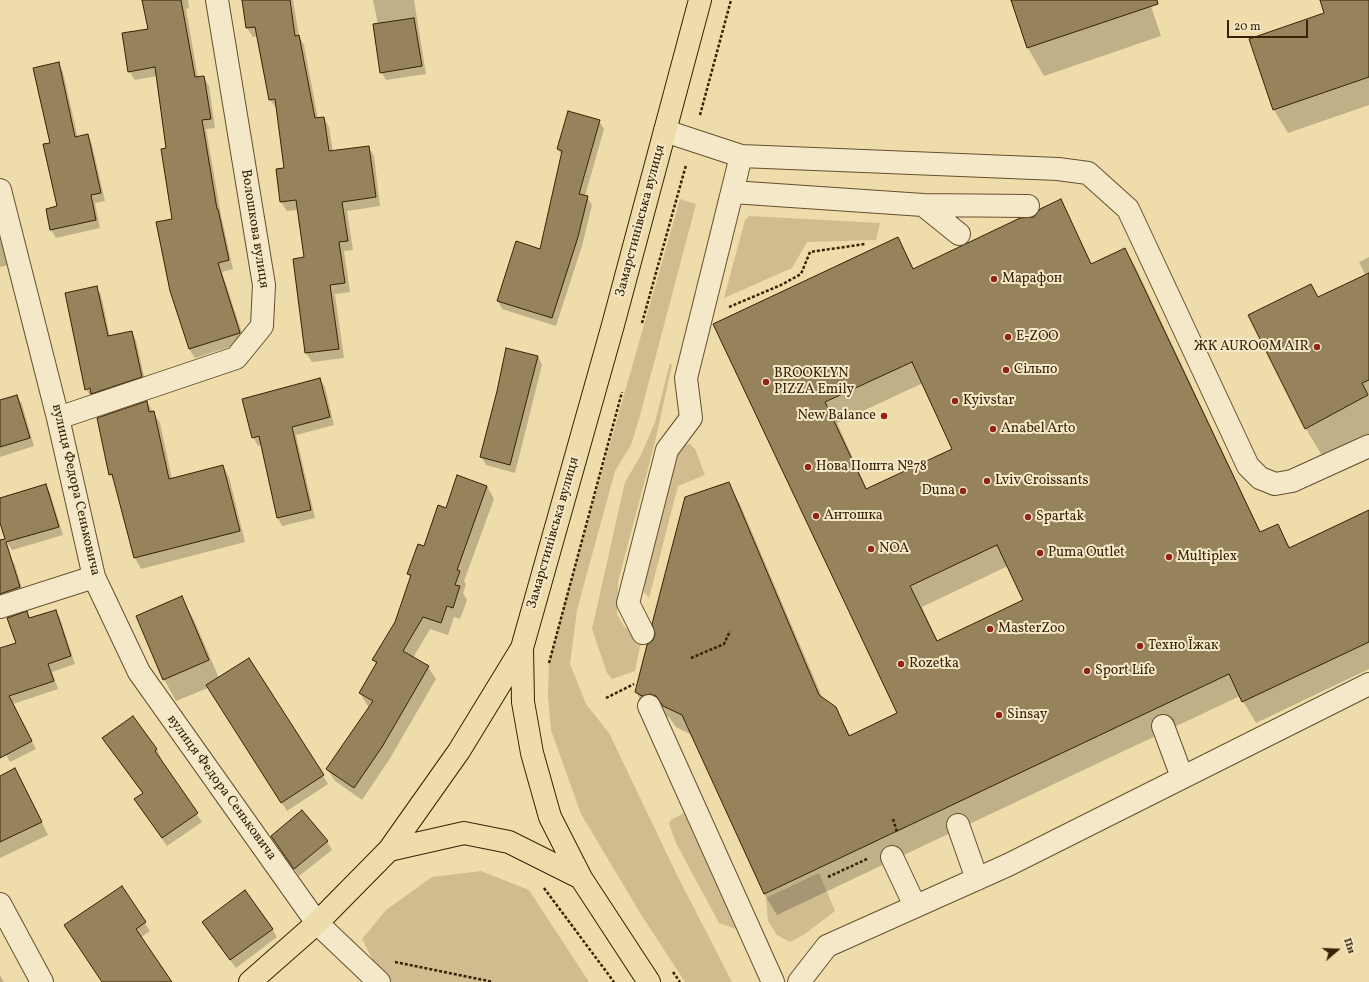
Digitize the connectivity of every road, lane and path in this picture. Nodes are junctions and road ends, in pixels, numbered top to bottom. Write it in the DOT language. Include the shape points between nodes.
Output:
graph roads {
  1 [pos="217,0"];
  2 [pos="700,0"];
  3 [pos="731,0"];
  4 [pos="665,131"];
  5 [pos="693,140"];
  6 [pos="741,156"];
  7 [pos="0,190"];
  8 [pos="732,192"];
  9 [pos="923,205"];
  10 [pos="1028,206"];
  11 [pos="958,234"];
  12 [pos="865,244"];
  13 [pos="726,308"];
  14 [pos="640,328"];
  15 [pos="623,390"];
  16 [pos="58,418"];
  17 [pos="1369,446"];
  18 [pos="94,577"];
  19 [pos="0,607"];
  20 [pos="730,631"];
  21 [pos="644,633"];
  22 [pos="522,648"];
  23 [pos="691,658"];
  24 [pos="549,669"];
  25 [pos="638,682"];
  26 [pos="1369,684"];
  27 [pos="606,698"];
  28 [pos="649,706"];
  29 [pos="1163,726"];
  30 [pos="1182,777"];
  31 [pos="958,825"];
  32 [pos="389,850"];
  33 [pos="892,857"];
  34 [pos="868,859"];
  35 [pos="828,877"];
  36 [pos="581,878"];
  37 [pos="977,879"];
  38 [pos="543,886"];
  39 [pos="0,904"];
  40 [pos="915,906"];
  41 [pos="317,923"];
  42 [pos="394,962"];
  43 [pos="671,969"];
  44 [pos="42,982"];
  45 [pos="250,982"];
  46 [pos="379,982"];
  47 [pos="492,982"];
  48 [pos="614,982"];
  49 [pos="649,982"];
  50 [pos="680,982"];
  51 [pos="773,982"];
  52 [pos="799,982"];
  1 -- 16 [label="street, Волошкова вулиця" via="264,285 262,326 236,358"];
  2 -- 4 [label="main road, Замарстинівська вулиця"];
  3 -- 5 [label="path"];
  4 -- 5 [label="street"];
  4 -- 22 [label="main road, Замарстинівська вулиця"];
  5 -- 6 [label="street"];
  5 -- 14 [label="path"];
  6 -- 8 [label="street"];
  6 -- 17 [label="street" via="1058,169 1088,173 1128,209 1248,466 1260,478 1275,484 1292,481"];
  7 -- 16 [label="street, вулиця Федора Сеньковича"];
  8 -- 9 [label="street"];
  8 -- 21 [label="street" via="686,378 691,418 667,450 628,603"];
  9 -- 10 [label="street"];
  9 -- 11 [label="street"];
  12 -- 13 [label="path" via="810,252 801,274"];
  15 -- 24 [label="path" via="550,657"];
  16 -- 18 [label="street, вулиця Федора Сеньковича"];
  18 -- 19 [label="street"];
  18 -- 41 [label="street, вулиця Федора Сеньковича" via="139,672"];
  20 -- 23 [label="path" via="724,644"];
  22 -- 32 [label="main road, Замарстинівська вулиця" via="459,751"];
  22 -- 36 [label="main road" via="523,702 532,753 550,817"];
  25 -- 27 [label="path"];
  26 -- 30 [label="street"];
  28 -- 51 [label="street"];
  29 -- 30 [label="street"];
  30 -- 37 [label="street"];
  31 -- 37 [label="street"];
  32 -- 36 [label="main road" via="464,833 509,842"];
  32 -- 41 [label="main road, Замарстинівська вулиця"];
  33 -- 40 [label="street"];
  34 -- 35 [label="path"];
  36 -- 49 [label="main road"];
  37 -- 40 [label="street"];
  38 -- 48 [label="path"];
  39 -- 44 [label="street"];
  40 -- 52 [label="street" via="827,946"];
  41 -- 45 [label="main road, Замарстинівська вулиця"];
  41 -- 46 [label="street, вулиця Федора Сеньковича"];
  42 -- 47 [label="path"];
  43 -- 50 [label="path"];
}
